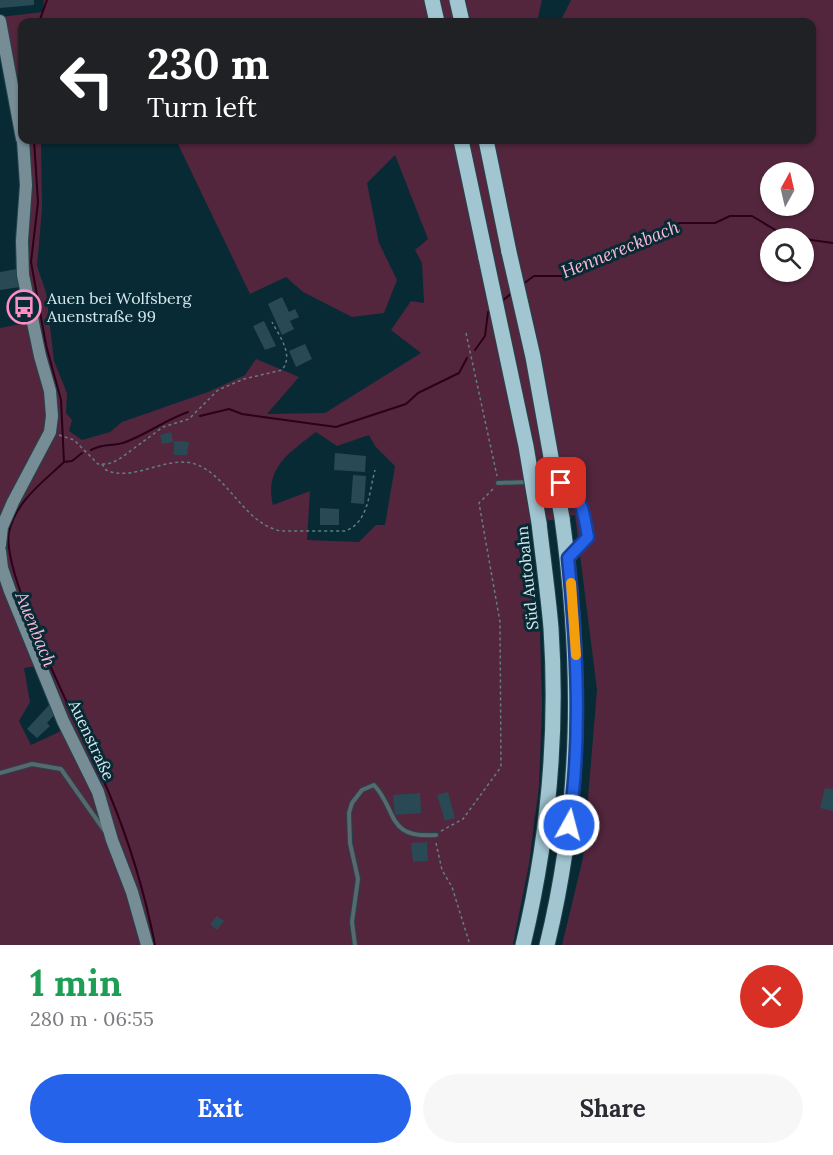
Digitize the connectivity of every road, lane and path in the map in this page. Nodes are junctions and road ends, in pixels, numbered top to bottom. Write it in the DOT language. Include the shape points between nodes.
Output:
graph roads {
  1 [pos="457,0"];
  2 [pos="433,2"];
  3 [pos="436,18"];
  4 [pos="461,18"];
  5 [pos="0,21"];
  6 [pos="18,118"];
  7 [pos="22,144"];
  8 [pos="462,144"];
  9 [pos="487,144"];
  10 [pos="272,322"];
  11 [pos="466,333"];
  12 [pos="56,434"];
  13 [pos="102,464"];
  14 [pos="375,470"];
  15 [pos="498,483"];
  16 [pos="0,545"];
  17 [pos="0,551"];
  18 [pos="568,558"];
  19 [pos="0,773"];
  20 [pos="436,835"];
  21 [pos="112,840"];
  22 [pos="147,945"];
  23 [pos="355,945"];
  24 [pos="470,945"];
  25 [pos="523,945"];
  26 [pos="548,945"];
  1 -- 4 [label="highway"];
  2 -- 3 [label="highway"];
  5 -- 6 [label="street"];
  7 -- 16 [label="street" via="26,184 24,276 52,416 50,432 2,527"];
  8 -- 25 [label="highway, Süd Autobahn, bridge" via="526,446 551,627 552,746 548,803"];
  9 -- 18 [label="highway, bridge" via="533,357"];
  10 -- 13 [label="path" via="286,350 282,370 218,390 189,419 163,427 123,457"];
  11 -- 15 [label="path"];
  12 -- 13 [label="path" via="79,444 95,462"];
  13 -- 14 [label="path" via="106,470 122,473 172,463 197,465 221,482 257,519 272,530 281,531 351,529 367,505"];
  15 -- 18 [label="lane" via="543,479 574,491 588,537"];
  15 -- 20 [label="path" via="479,503 500,622 501,767 463,819"];
  17 -- 21 [label="street, Auenstraße" via="10,591 63,721 98,792"];
  18 -- 26 [label="highway" via="575,622 576,743 565,856"];
  19 -- 21 [label="lane" via="32,764 61,769"];
  20 -- 23 [label="lane" via="419,835 400,828 374,785 362,790 352,803 348,829 358,879 352,922"];
  20 -- 24 [label="path" via="436,851"];
  21 -- 22 [label="street, Auenstraße"];
}
